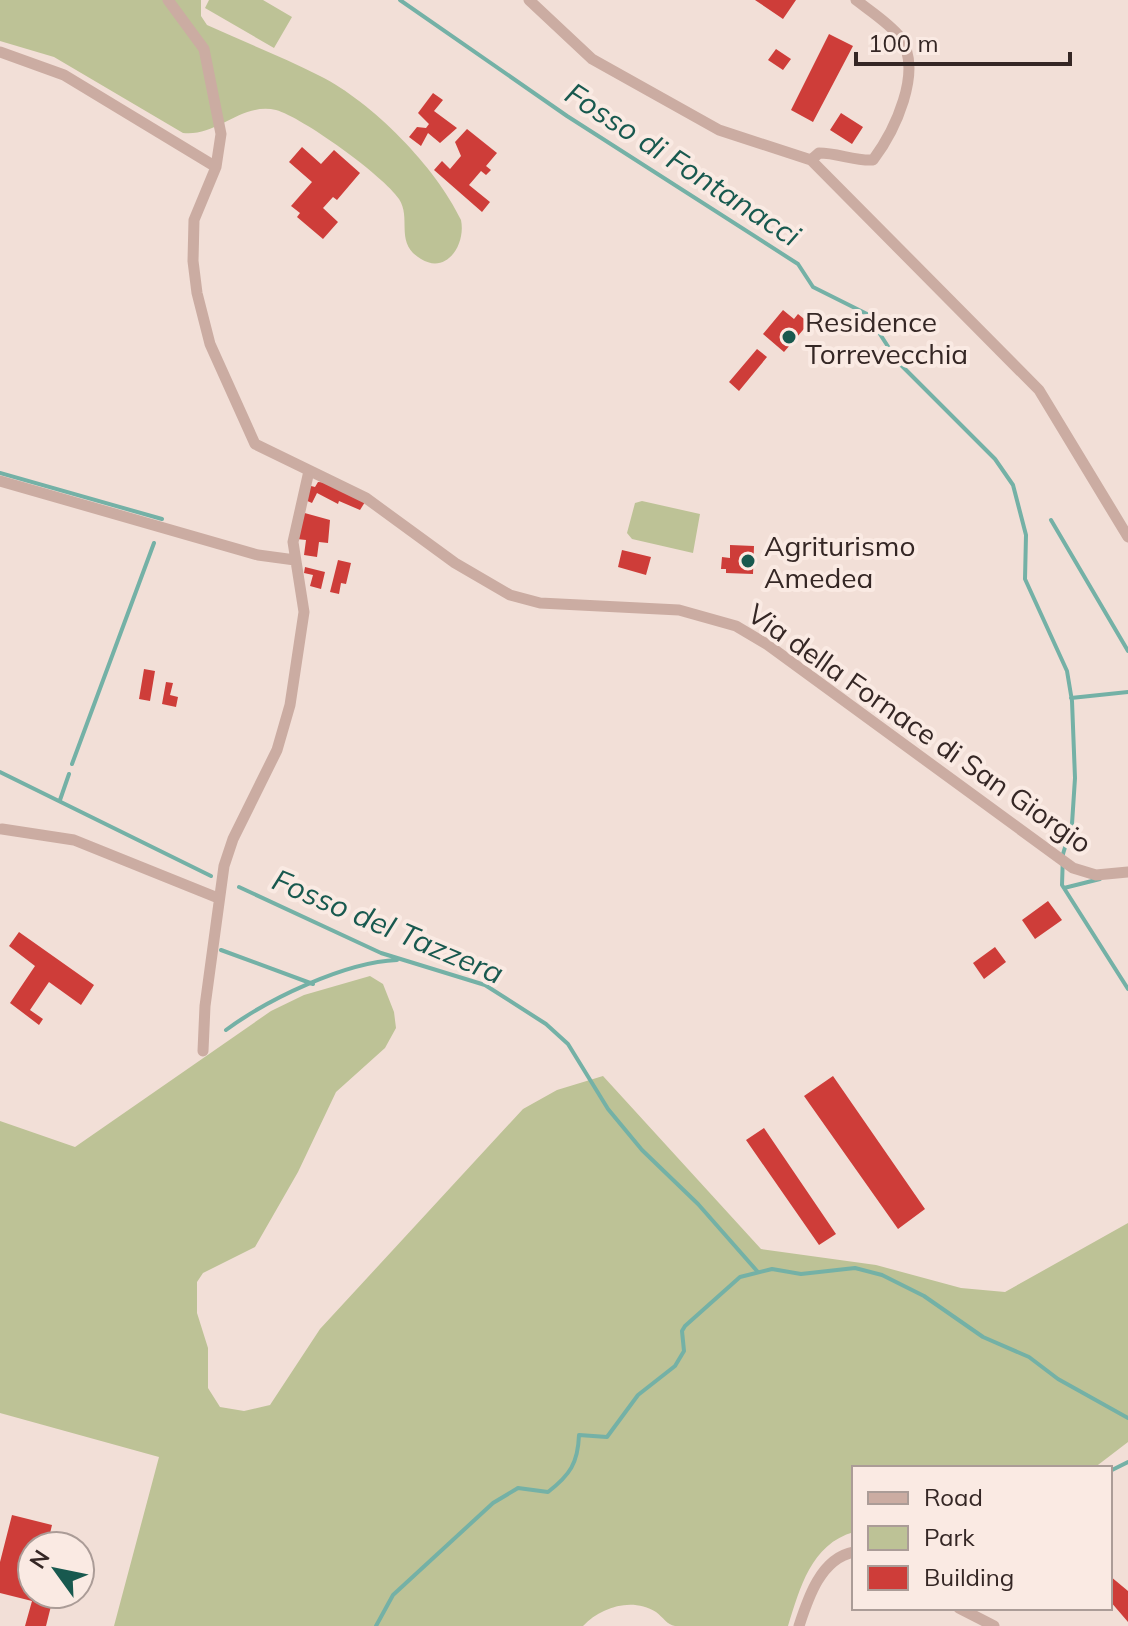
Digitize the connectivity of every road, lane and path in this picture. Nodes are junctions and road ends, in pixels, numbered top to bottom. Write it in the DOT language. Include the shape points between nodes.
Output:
graph roads {
  1 [pos="168,0"];
  2 [pos="529,0"];
  3 [pos="856,0"];
  4 [pos="0,52"];
  5 [pos="811,160"];
  6 [pos="216,167"];
  7 [pos="309,471"];
  8 [pos="0,481"];
  9 [pos="1128,537"];
  10 [pos="295,560"];
  11 [pos="2,829"];
  12 [pos="1128,872"];
  13 [pos="218,898"];
  14 [pos="203,1051"];
  15 [pos="852,1553"];
  16 [pos="963,1610"];
  17 [pos="799,1626"];
  18 [pos="994,1626"];
  1 -- 6 [label="street, Via della Fornace di San Giorgio" via="204,49 221,134"];
  2 -- 5 [label="street" via="592,59 719,130"];
  3 -- 5 [label="street" via="901,39 910,78 892,136 873,160 819,153"];
  4 -- 6 [label="street" via="64,75"];
  5 -- 9 [label="street" via="1039,390"];
  6 -- 7 [label="street, Via della Fornace di San Giorgio" via="196,211 192,235 197,293 210,344 255,444"];
  7 -- 10 [label="street" via="294,528"];
  7 -- 12 [label="street, Via della Fornace di San Giorgio" via="366,498 473,574 520,599 679,610 736,626 1073,868 1096,875"];
  8 -- 10 [label="street" via="258,555"];
  10 -- 13 [label="street" via="304,612 288,718 227,852"];
  11 -- 13 [label="street" via="74,840"];
  13 -- 14 [label="street"];
  15 -- 17 [label="street" via="824,1572"];
  16 -- 18 [label="street"];
}
